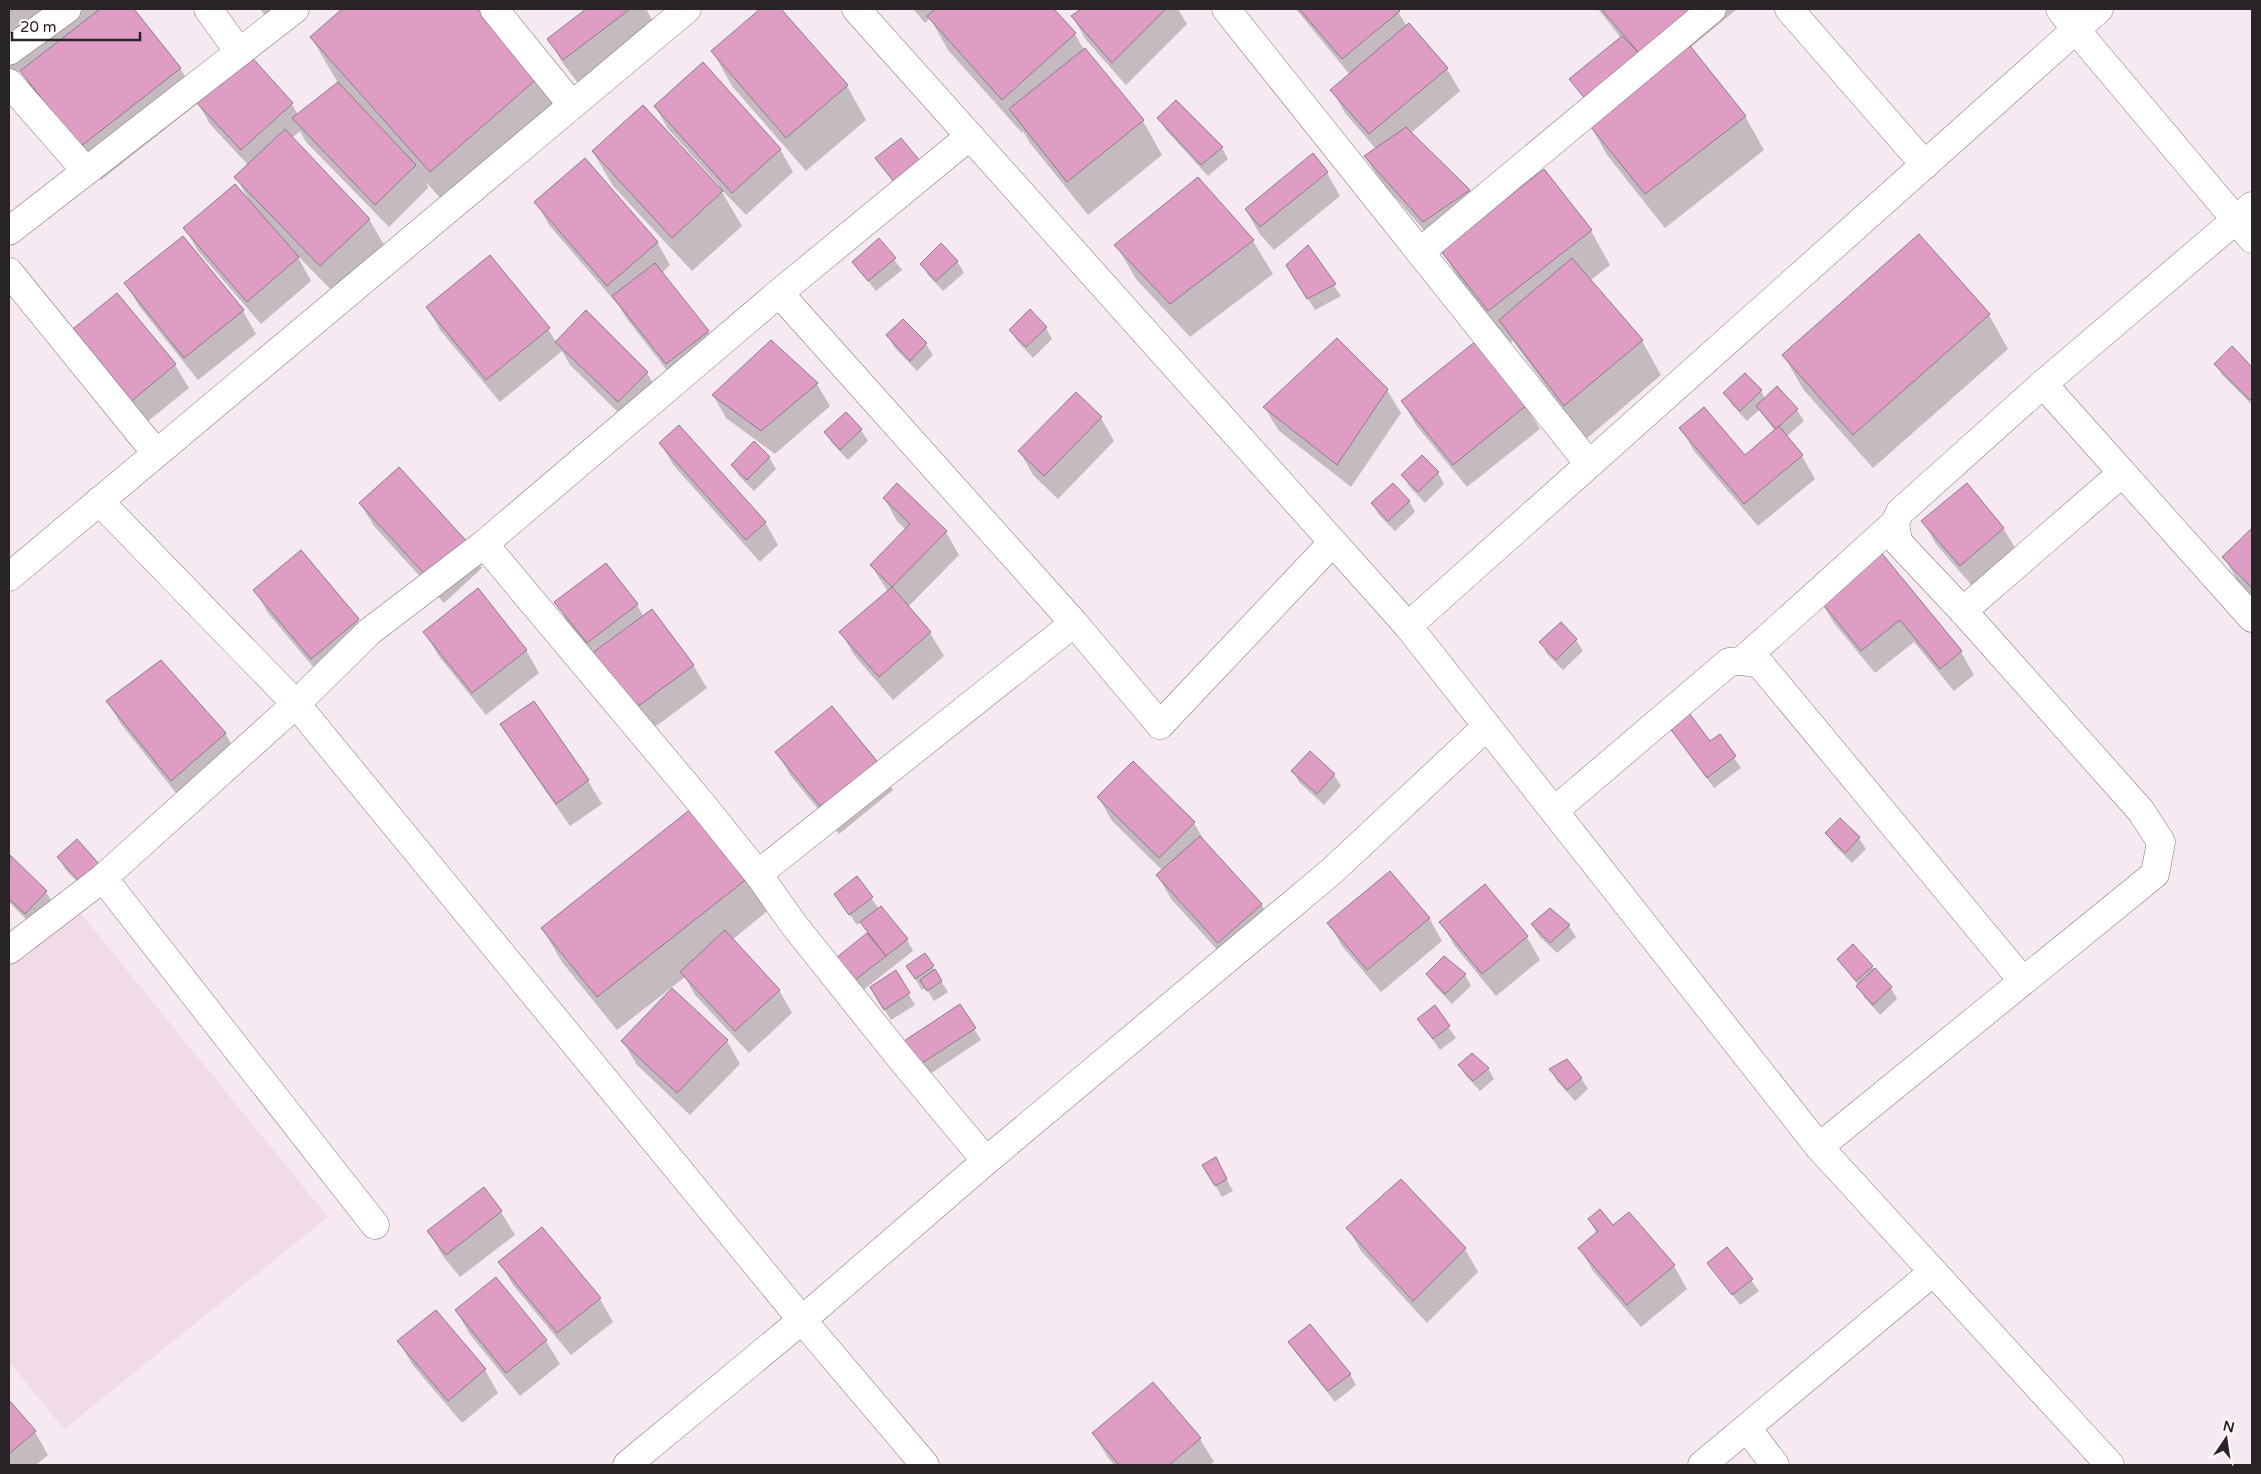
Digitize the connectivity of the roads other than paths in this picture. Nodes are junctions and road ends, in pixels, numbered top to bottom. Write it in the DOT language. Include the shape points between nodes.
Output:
graph roads {
  1 [pos="67,9"];
  2 [pos="208,9"];
  3 [pos="295,9"];
  4 [pos="494,9"];
  5 [pos="686,9"];
  6 [pos="856,9"];
  7 [pos="1226,9"];
  8 [pos="1712,9"];
  9 [pos="1789,9"];
  10 [pos="2099,9"];
  11 [pos="2068,19"];
  12 [pos="9,51"];
  13 [pos="239,52"];
  14 [pos="9,83"];
  15 [pos="572,105"];
  16 [pos="970,136"];
  17 [pos="1925,165"];
  18 [pos="86,171"];
  19 [pos="2247,222"];
  20 [pos="9,231"];
  21 [pos="1420,252"];
  22 [pos="9,272"];
  23 [pos="779,292"];
  24 [pos="2043,384"];
  25 [pos="156,453"];
  26 [pos="1589,464"];
  27 [pos="2122,473"];
  28 [pos="99,501"];
  29 [pos="1894,523"];
  30 [pos="1333,542"];
  31 [pos="484,544"];
  32 [pos="9,577"];
  33 [pos="1963,611"];
  34 [pos="2252,618"];
  35 [pos="1074,623"];
  36 [pos="1408,626"];
  37 [pos="1742,661"];
  38 [pos="296,704"];
  39 [pos="1487,726"];
  40 [pos="1554,811"];
  41 [pos="758,874"];
  42 [pos="103,878"];
  43 [pos="9,950"];
  44 [pos="2023,981"];
  45 [pos="1819,1148"];
  46 [pos="986,1161"];
  47 [pos="375,1225"];
  48 [pos="1933,1272"];
  49 [pos="802,1320"];
  50 [pos="1747,1428"];
  51 [pos="626,1465"];
  52 [pos="925,1465"];
  53 [pos="1702,1465"];
  54 [pos="1775,1465"];
  55 [pos="2110,1465"];
  1 -- 12 [label="street"];
  2 -- 13 [label="street"];
  3 -- 13 [label="street"];
  4 -- 15 [label="street"];
  5 -- 15 [label="street"];
  6 -- 16 [label="street"];
  7 -- 21 [label="street"];
  8 -- 21 [label="street"];
  9 -- 17 [label="street"];
  10 -- 11 [label="street"];
  11 -- 17 [label="street"];
  11 -- 19 [label="street"];
  13 -- 18 [label="street"];
  14 -- 18 [label="street"];
  15 -- 25 [label="street"];
  16 -- 23 [label="street"];
  16 -- 30 [label="street"];
  17 -- 26 [label="street"];
  18 -- 20 [label="street"];
  19 -- 24 [label="street"];
  21 -- 26 [label="street"];
  22 -- 25 [label="street"];
  23 -- 31 [label="street"];
  23 -- 35 [label="street"];
  24 -- 27 [label="street"];
  24 -- 29 [label="street" via="1900,512"];
  25 -- 28 [label="street"];
  26 -- 36 [label="street"];
  27 -- 33 [label="street"];
  27 -- 34 [label="street"];
  28 -- 32 [label="street"];
  28 -- 38 [label="street"];
  29 -- 33 [label="street" via="1898,542"];
  29 -- 37 [label="street"];
  30 -- 35 [label="street" via="1160,725"];
  30 -- 36 [label="street"];
  31 -- 38 [label="street" via="369,632"];
  31 -- 41 [label="street"];
  33 -- 44 [label="street" via="2142,811 2161,842 2155,874"];
  35 -- 41 [label="street"];
  36 -- 39 [label="street"];
  37 -- 40 [label="street" via="1729,662"];
  37 -- 44 [label="street" via="1760,664"];
  38 -- 42 [label="street"];
  38 -- 49 [label="street"];
  39 -- 40 [label="street"];
  39 -- 46 [label="street" via="1332,871"];
  40 -- 45 [label="street"];
  41 -- 46 [label="street" via="794,925"];
  42 -- 43 [label="street"];
  42 -- 47 [label="street"];
  44 -- 45 [label="street"];
  45 -- 48 [label="street"];
  46 -- 49 [label="street"];
  48 -- 50 [label="street"];
  48 -- 55 [label="street"];
  49 -- 51 [label="street"];
  49 -- 52 [label="street"];
  50 -- 53 [label="street"];
  50 -- 54 [label="street"];
}
